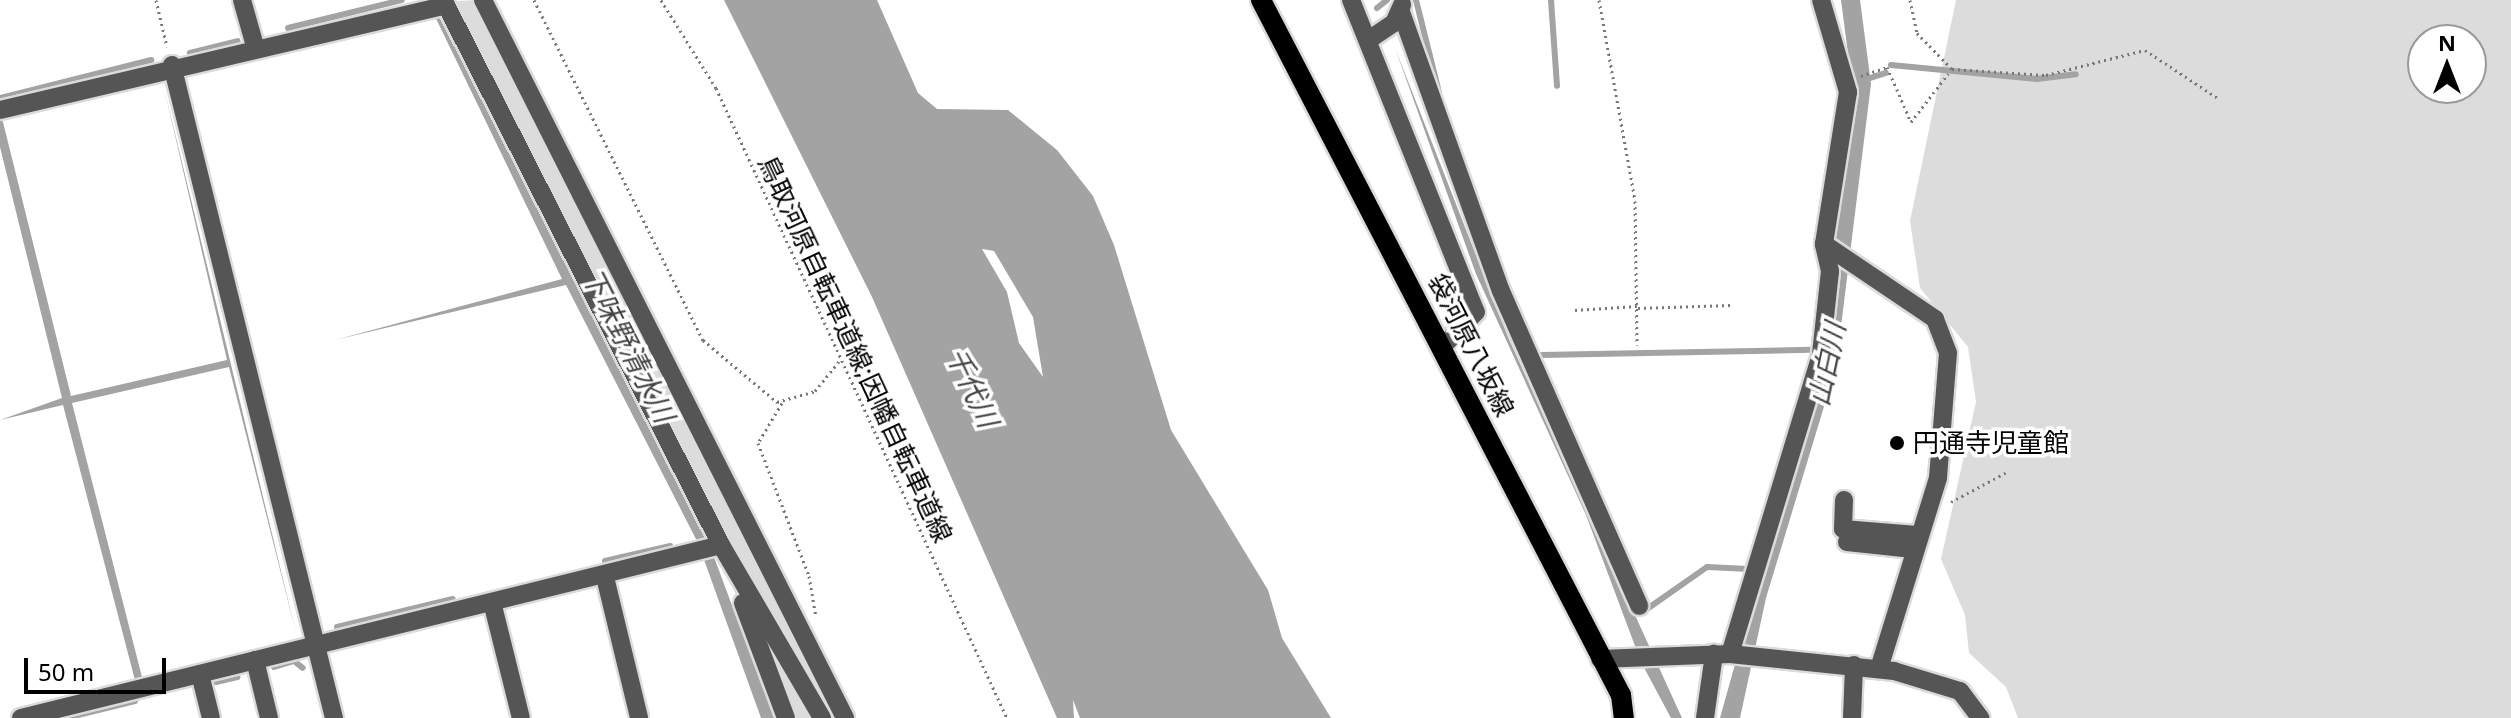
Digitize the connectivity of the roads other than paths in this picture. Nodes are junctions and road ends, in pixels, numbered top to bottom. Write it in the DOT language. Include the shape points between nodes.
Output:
graph roads {
  1 [pos="242,0"];
  2 [pos="483,0"];
  3 [pos="1261,0"];
  4 [pos="1351,0"];
  5 [pos="1821,0"];
  6 [pos="1402,6"];
  7 [pos="1370,39"];
  8 [pos="255,46"];
  9 [pos="172,65"];
  10 [pos="0,110"];
  11 [pos="1828,245"];
  12 [pos="1443,346"];
  13 [pos="1844,500"];
  14 [pos="1918,534"];
  15 [pos="1847,542"];
  16 [pos="721,545"];
  17 [pos="605,577"];
  18 [pos="493,606"];
  19 [pos="1639,606"];
  20 [pos="314,646"];
  21 [pos="1725,654"];
  22 [pos="1600,659"];
  23 [pos="255,660"];
  24 [pos="1854,665"];
  25 [pos="1879,669"];
  26 [pos="200,674"];
  27 [pos="21,718"];
  28 [pos="211,718"];
  29 [pos="269,718"];
  30 [pos="334,718"];
  31 [pos="521,718"];
  32 [pos="639,718"];
  33 [pos="786,718"];
  34 [pos="822,718"];
  35 [pos="845,718"];
  36 [pos="1624,718"];
  37 [pos="1705,718"];
  38 [pos="1852,718"];
  39 [pos="1980,718"];
  1 -- 8 [label="street"];
  2 -- 35 [label="street"];
  3 -- 12 [label="main road, 袋河原八坂線"];
  4 -- 7 [label="street"];
  5 -- 11 [label="street" via="1846,81 1846,126 1824,215"];
  6 -- 7 [label="street"];
  6 -- 19 [label="street" via="1501,291"];
  7 -- 12 [label="street" via="1476,312"];
  8 -- 9 [label="street"];
  8 -- 16 [label="street" via="446,5"];
  9 -- 10 [label="street"];
  9 -- 20 [label="street"];
  11 -- 14 [label="street" via="1855,259 1946,332 1938,478"];
  11 -- 21 [label="street" via="1821,354"];
  12 -- 22 [label="main road, 袋河原八坂線"];
  13 -- 14 [label="street" via="1843,529"];
  14 -- 15 [label="street"];
  14 -- 25 [label="street"];
  16 -- 17 [label="street"];
  16 -- 33 [label="street"];
  16 -- 34 [label="street"];
  17 -- 18 [label="street"];
  17 -- 32 [label="street"];
  18 -- 20 [label="street"];
  18 -- 31 [label="street"];
  20 -- 23 [label="street"];
  20 -- 30 [label="street"];
  21 -- 22 [label="street"];
  21 -- 24 [label="street"];
  21 -- 37 [label="street"];
  22 -- 36 [label="main road, 袋河原八坂線"];
  23 -- 26 [label="street"];
  23 -- 29 [label="street"];
  24 -- 25 [label="street"];
  24 -- 38 [label="street"];
  25 -- 39 [label="street" via="1960,691"];
  26 -- 27 [label="street"];
  26 -- 28 [label="street"];
}
